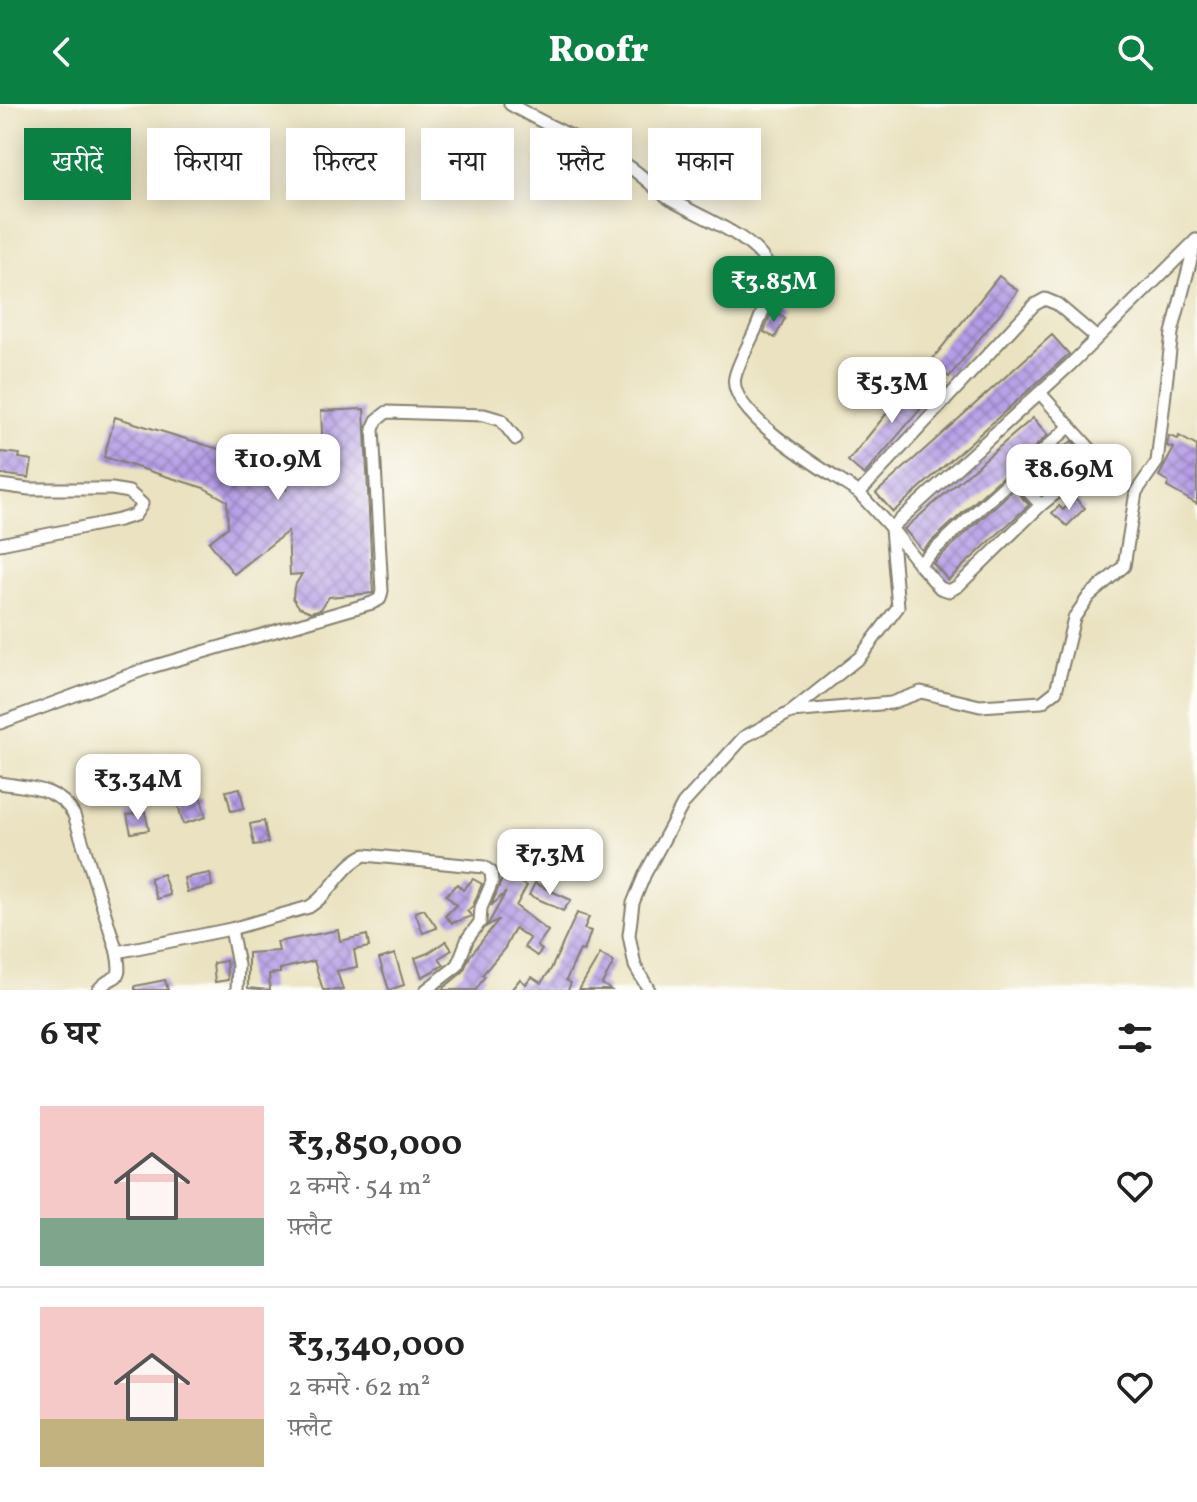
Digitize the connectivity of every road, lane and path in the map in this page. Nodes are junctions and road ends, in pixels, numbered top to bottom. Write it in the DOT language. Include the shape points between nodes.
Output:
graph roads {
  1 [pos="510,104"];
  2 [pos="1197,239"];
  3 [pos="1097,338"];
  4 [pos="1040,393"];
  5 [pos="1069,427"];
  6 [pos="516,439"];
  7 [pos="1014,477"];
  8 [pos="0,485"];
  9 [pos="859,493"];
  10 [pos="1041,505"];
  11 [pos="891,528"];
  12 [pos="0,544"];
  13 [pos="919,564"];
  14 [pos="791,712"];
  15 [pos="0,723"];
  16 [pos="0,783"];
  17 [pos="231,929"];
  18 [pos="117,952"];
  19 [pos="98,990"];
  20 [pos="237,990"];
  21 [pos="426,990"];
  22 [pos="649,990"];
  1 -- 9 [label="street" via="630,167 670,200 758,250 769,269 771,291 734,378 737,397 793,449"];
  2 -- 3 [label="street"];
  2 -- 14 [label="street" via="1172,333 1157,462 1136,492 1124,566 1089,596 1074,618 1056,691 1042,702 980,706 921,692 891,703"];
  3 -- 4 [label="street"];
  3 -- 9 [label="street" via="1057,304 1045,299 1034,305"];
  4 -- 5 [label="street"];
  4 -- 11 [label="street"];
  5 -- 7 [label="street"];
  5 -- 10 [label="street" via="1094,458"];
  6 -- 15 [label="street" via="501,420 484,415 387,412 373,429 380,599 148,668"];
  7 -- 10 [label="street"];
  7 -- 13 [label="street"];
  8 -- 12 [label="street" via="112,489 129,492 142,504 135,515 119,520"];
  9 -- 11 [label="street"];
  10 -- 13 [label="street" via="949,591"];
  11 -- 13 [label="street"];
  11 -- 14 [label="street" via="898,607 860,657"];
  14 -- 22 [label="street" via="744,737 683,804 645,874 633,903 629,935 635,966"];
  16 -- 18 [label="street" via="60,796 69,805"];
  17 -- 18 [label="street"];
  17 -- 20 [label="street"];
  17 -- 21 [label="street" via="320,901 365,855 484,867 492,882 480,922 457,966"];
  18 -- 19 [label="street" via="120,973"];
}
